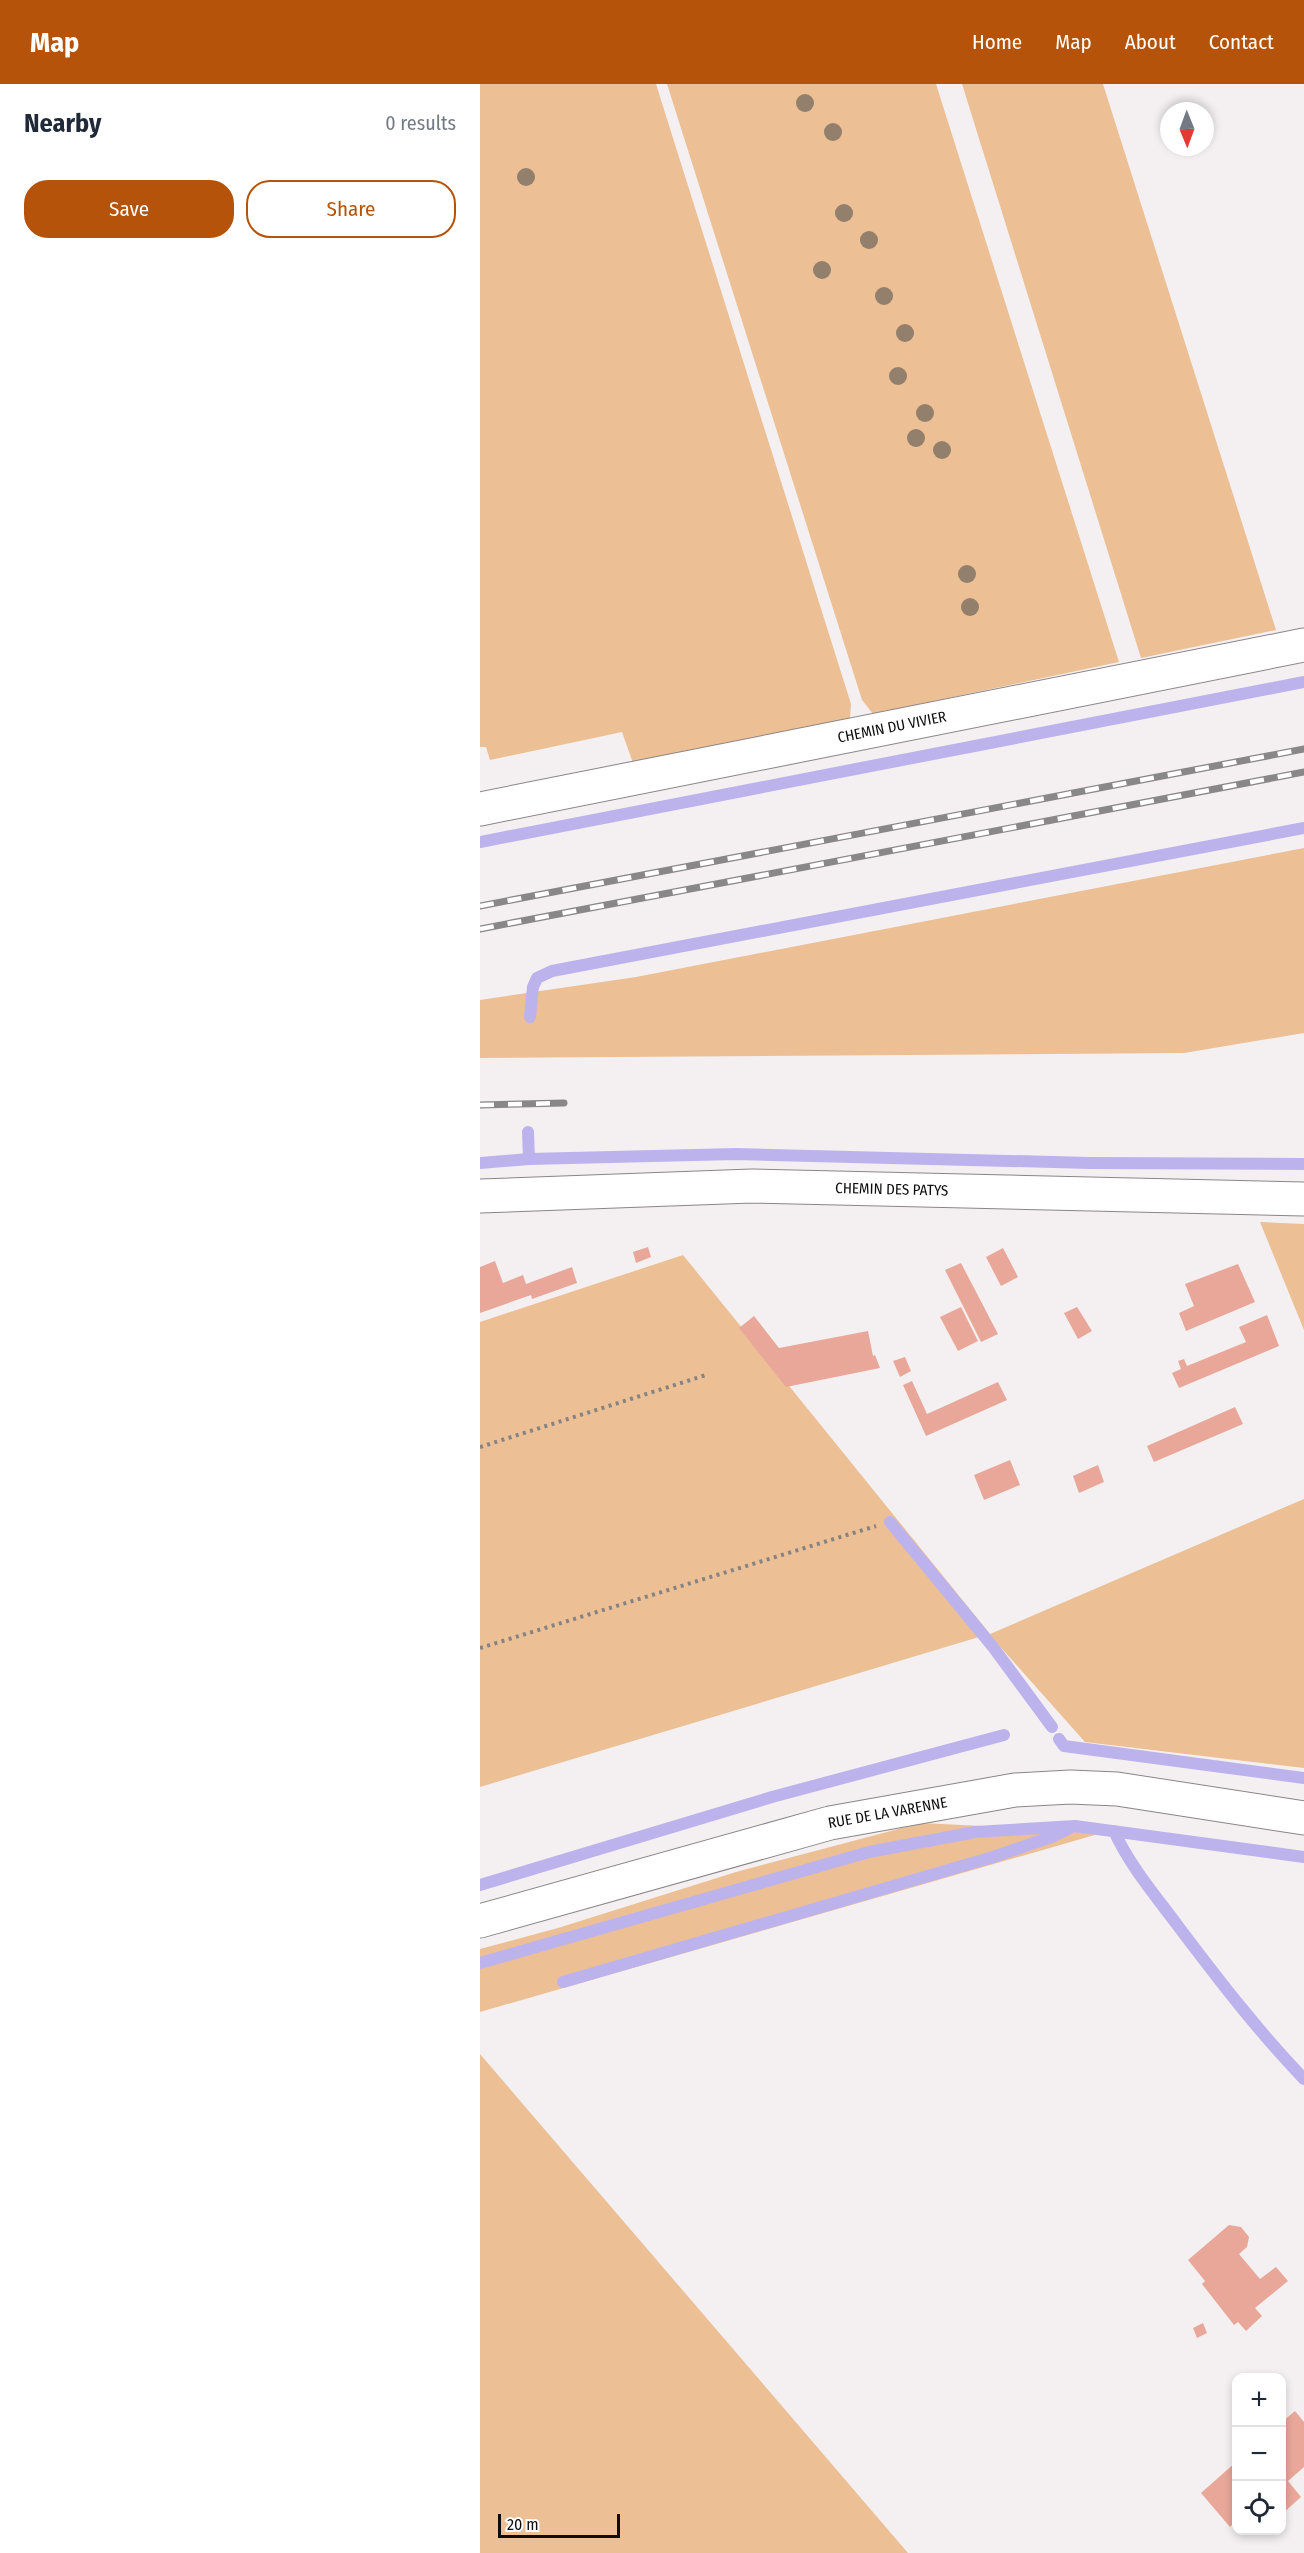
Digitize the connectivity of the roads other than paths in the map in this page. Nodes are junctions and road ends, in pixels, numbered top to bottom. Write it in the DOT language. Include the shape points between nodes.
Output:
graph roads {
  1 [pos="1304,645"];
  2 [pos="480,809"];
  3 [pos="480,1196"];
  4 [pos="1304,1199"];
  5 [pos="1304,1818"];
  6 [pos="480,1921"];
  1 -- 2 [label="street, CHEMIN DU VIVIER"];
  3 -- 4 [label="street, CHEMIN DES PATYS" via="753,1186"];
  5 -- 6 [label="street, RUE DE LA VARENNE" via="1117,1789 1015,1790 830,1823"];
}
